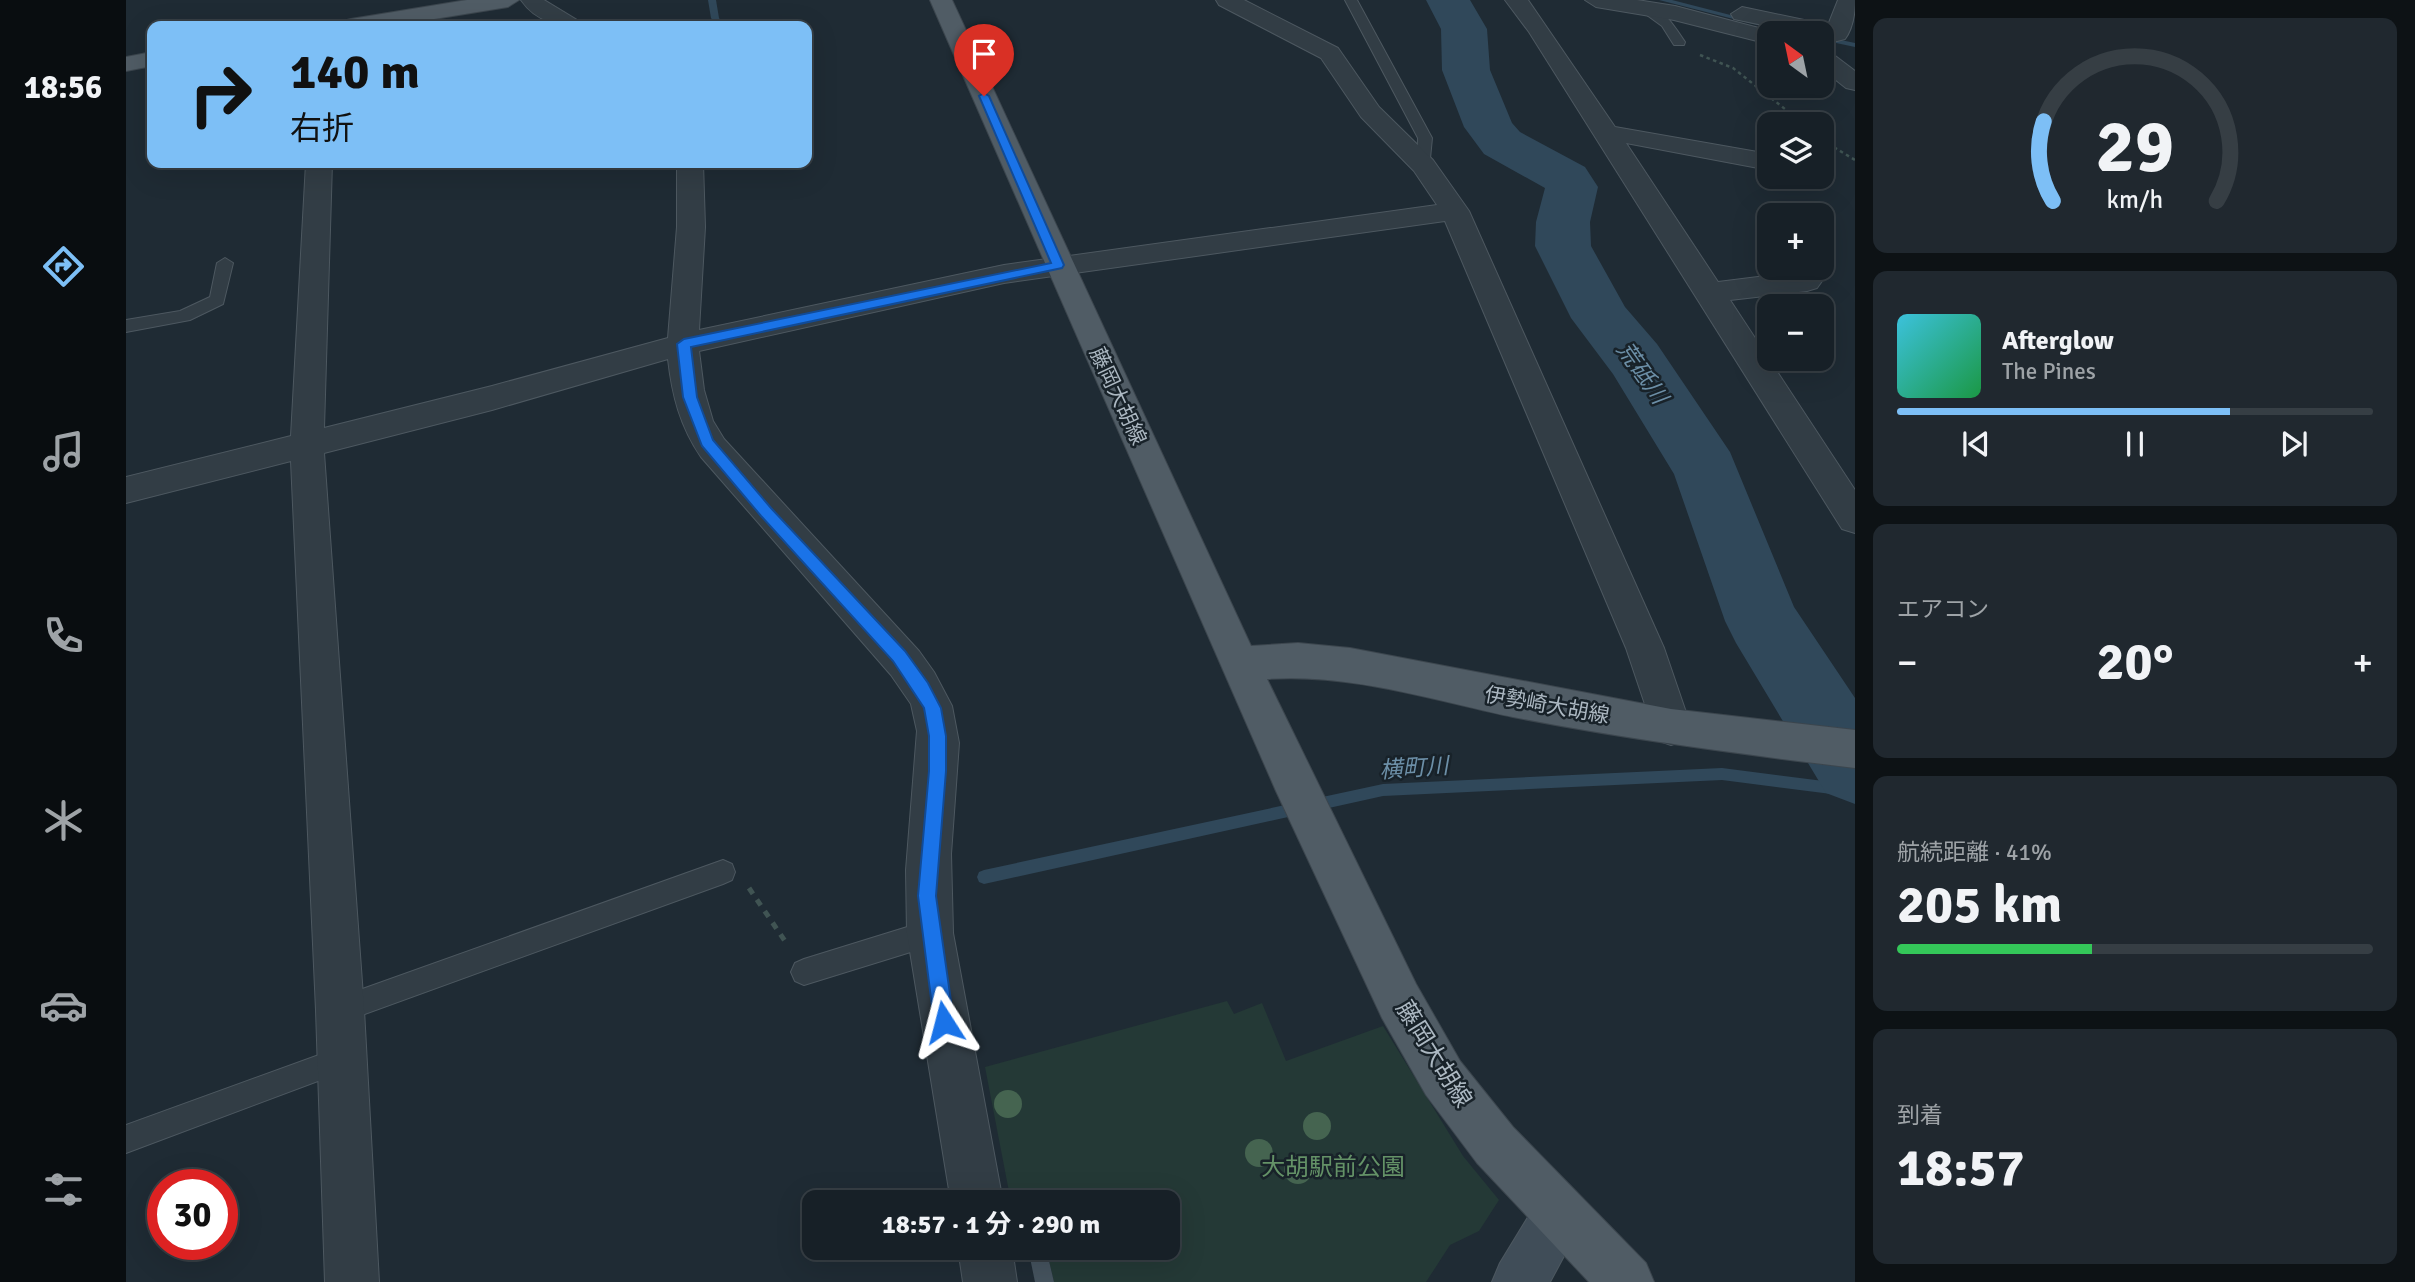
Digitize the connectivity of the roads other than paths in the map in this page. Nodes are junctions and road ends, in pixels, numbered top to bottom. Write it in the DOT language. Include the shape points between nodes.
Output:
graph roads {
  1 [pos="532,0"];
  2 [pos="941,0"];
  3 [pos="1227,0"];
  4 [pos="1351,0"];
  5 [pos="1516,0"];
  6 [pos="1596,0"];
  7 [pos="494,1"];
  8 [pos="1847,3"];
  9 [pos="1644,7"];
  10 [pos="1709,7"];
  11 [pos="1731,19"];
  12 [pos="380,21"];
  13 [pos="564,21"];
  14 [pos="1757,31"];
  15 [pos="1679,42"];
  16 [pos="147,60"];
  17 [pos="126,64"];
  18 [pos="1834,66"];
  19 [pos="1855,83"];
  20 [pos="1603,133"];
  21 [pos="1757,160"];
  22 [pos="1424,166"];
  23 [pos="319,168"];
  24 [pos="691,168"];
  25 [pos="1455,211"];
  26 [pos="225,263"];
  27 [pos="1058,265"];
  28 [pos="1807,281"];
  29 [pos="1709,293"];
  30 [pos="126,326"];
  31 [pos="684,344"];
  32 [pos="307,446"];
  33 [pos="126,490"];
  34 [pos="1855,519"];
  35 [pos="1241,664"];
  36 [pos="1684,729"];
  37 [pos="1855,749"];
  38 [pos="723,873"];
  39 [pos="930,933"];
  40 [pos="804,972"];
  41 [pos="340,1010"];
  42 [pos="341,1060"];
  43 [pos="126,1139"];
  44 [pos="975,1190"];
  45 [pos="1560,1215"];
  46 [pos="987,1260"];
  47 [pos="352,1282"];
  48 [pos="990,1282"];
  49 [pos="1519,1282"];
  50 [pos="1627,1282"];
  1 -- 13 [label="street" via="539,9"];
  2 -- 27 [label="main road, 藤岡大胡線"];
  3 -- 22 [label="street" via="1330,53 1370,112"];
  4 -- 22 [label="lane" via="1426,138"];
  5 -- 20 [label="street"];
  6 -- 9 [label="street"];
  7 -- 12 [label="main road"];
  8 -- 11 [label="street" via="1837,34"];
  9 -- 11 [label="street"];
  9 -- 15 [label="lane" via="1666,23"];
  10 -- 11 [label="street"];
  11 -- 14 [label="street"];
  16 -- 17 [label="main road"];
  18 -- 19 [label="street"];
  20 -- 21 [label="street"];
  20 -- 29 [label="street"];
  22 -- 25 [label="street"];
  23 -- 32 [label="street"];
  24 -- 31 [label="street" via="694,196 684,288"];
  25 -- 27 [label="street"];
  25 -- 36 [label="street"];
  26 -- 30 [label="lane" via="218,300 184,316"];
  27 -- 31 [label="street"];
  27 -- 35 [label="main road, 藤岡大胡線"];
  28 -- 29 [label="street"];
  29 -- 34 [label="street"];
  31 -- 32 [label="street"];
  31 -- 39 [label="street" via="690,397 707,442 899,656 933,708 938,771 927,896"];
  32 -- 33 [label="street"];
  32 -- 41 [label="street"];
  35 -- 36 [label="main road, 伊勢崎大胡線" via="1298,660 1350,665"];
  35 -- 45 [label="main road, 藤岡大胡線" via="1305,809 1399,1001 1443,1078 1495,1145"];
  36 -- 37 [label="main road, 伊勢崎大胡線"];
  38 -- 41 [label="lane"];
  39 -- 40 [label="lane"];
  39 -- 44 [label="street"];
  41 -- 42 [label="street"];
  42 -- 43 [label="lane"];
  42 -- 47 [label="street"];
  45 -- 49 [label="main road"];
  45 -- 50 [label="main road, 藤岡大胡線"];
  46 -- 48 [label="street"];
}
